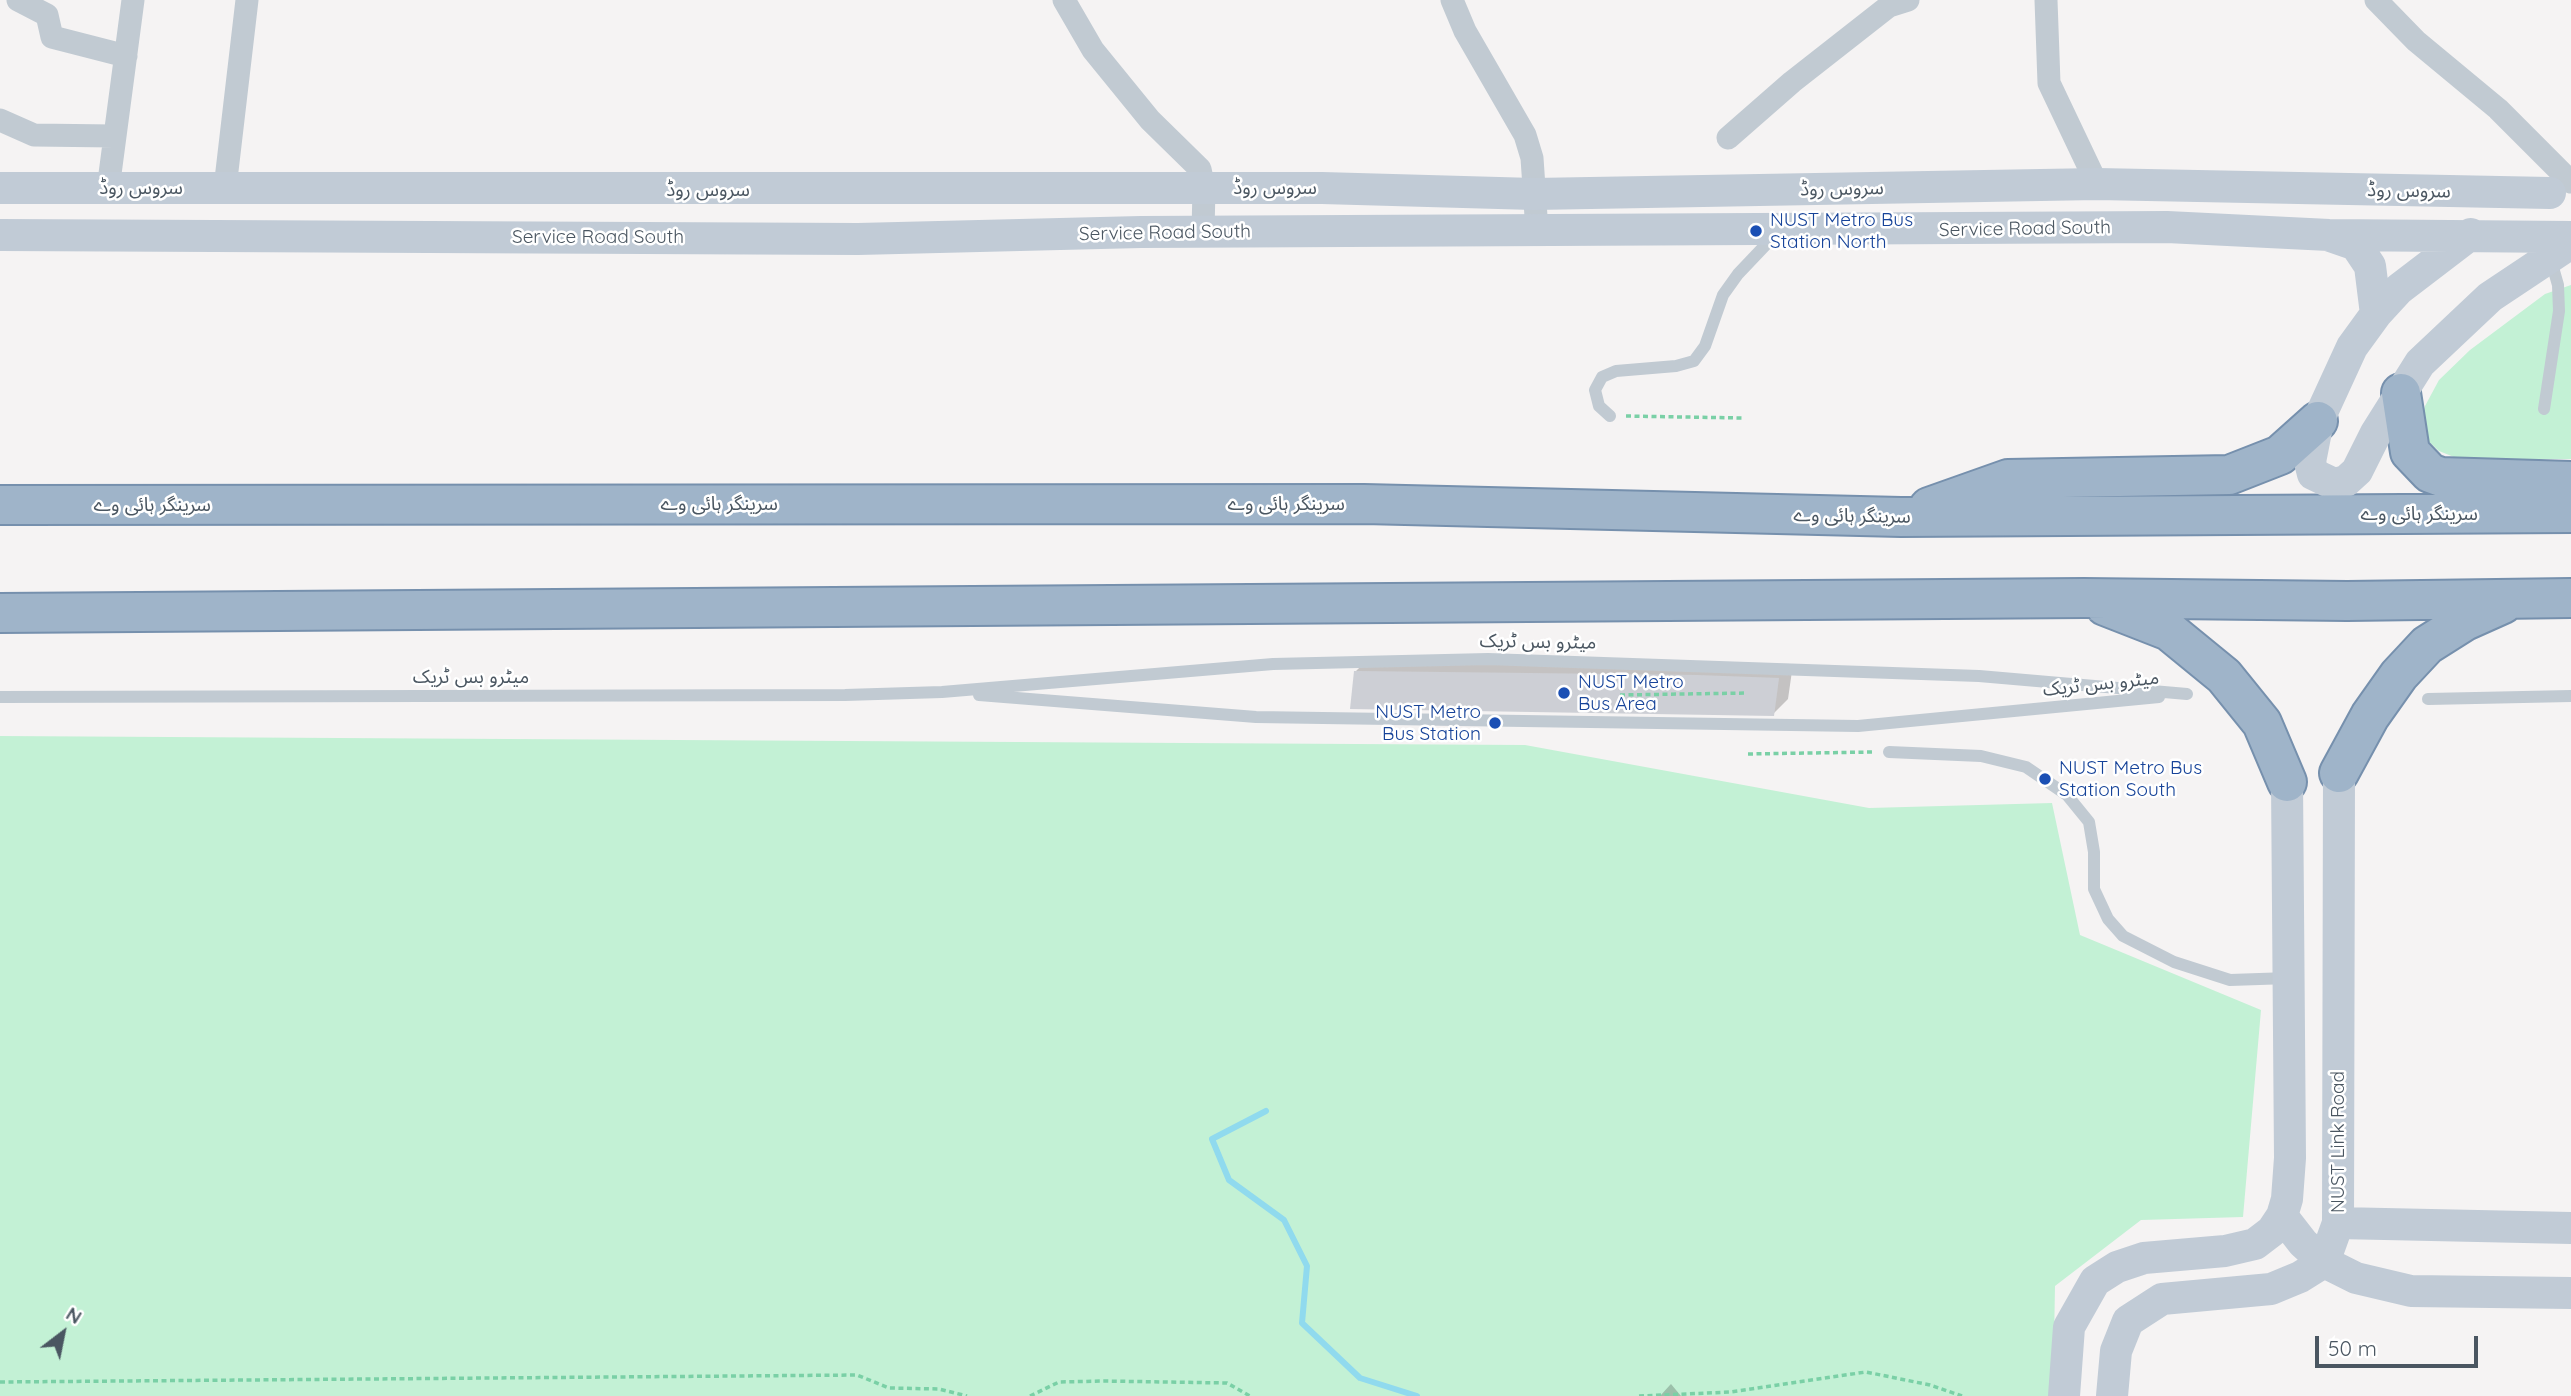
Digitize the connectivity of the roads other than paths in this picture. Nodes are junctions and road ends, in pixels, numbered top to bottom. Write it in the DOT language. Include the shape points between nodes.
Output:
graph roads {
  1 [pos="18,0"];
  2 [pos="134,0"];
  3 [pos="247,0"];
  4 [pos="1064,0"];
  5 [pos="1452,0"];
  6 [pos="1908,0"];
  7 [pos="2046,0"];
  8 [pos="2375,0"];
  9 [pos="127,56"];
  10 [pos="0,120"];
  11 [pos="114,136"];
  12 [pos="1728,138"];
  13 [pos="2097,184"];
  14 [pos="0,188"];
  15 [pos="225,188"];
  16 [pos="1204,188"];
  17 [pos="1322,188"];
  18 [pos="108,189"];
  19 [pos="2564,189"];
  20 [pos="1534,194"];
  21 [pos="1779,230"];
  22 [pos="1203,232"];
  23 [pos="1327,232"];
  24 [pos="1536,232"];
  25 [pos="0,235"];
  26 [pos="2329,236"];
  27 [pos="2467,236"];
  28 [pos="2564,245"];
  29 [pos="2565,313"];
  30 [pos="2376,314"];
  31 [pos="2402,393"];
  32 [pos="2544,409"];
  33 [pos="1610,416"];
  34 [pos="2316,430"];
  35 [pos="2571,481"];
  36 [pos="0,505"];
  37 [pos="2571,513"];
  38 [pos="1901,517"];
  39 [pos="2084,598"];
  40 [pos="2518,598"];
  41 [pos="2571,598"];
  42 [pos="0,614"];
  43 [pos="942,692"];
  44 [pos="0,696"];
  45 [pos="2571,696"];
  46 [pos="2428,699"];
  47 [pos="1889,752"];
  48 [pos="2339,774"];
  49 [pos="2287,782"];
  50 [pos="2289,978"];
  51 [pos="2282,1216"];
  52 [pos="2338,1223"];
  53 [pos="2571,1228"];
  54 [pos="2324,1262"];
  55 [pos="2571,1293"];
  56 [pos="2064,1396"];
  57 [pos="2112,1396"];
  1 -- 9 [label="street" via="47,15 52,37"];
  2 -- 9 [label="street"];
  3 -- 15 [label="street"];
  4 -- 16 [label="street" via="1093,50 1150,120 1200,169"];
  5 -- 20 [label="street" via="1525,135"];
  6 -- 12 [label="street" via="1889,6"];
  7 -- 13 [label="street" via="2049,83"];
  8 -- 19 [label="street" via="2498,109"];
  9 -- 11 [label="street"];
  10 -- 11 [label="street" via="34,135"];
  11 -- 18 [label="street"];
  13 -- 19 [label="main road, سروس روڈ"];
  13 -- 20 [label="main road, سروس روڈ"];
  14 -- 18 [label="main road, سروس روڈ"];
  15 -- 16 [label="main road, سروس روڈ"];
  15 -- 18 [label="main road, سروس روڈ"];
  16 -- 17 [label="main road, سروس روڈ"];
  16 -- 22 [label="street"];
  17 -- 20 [label="main road, سروس روڈ"];
  17 -- 23 [label="main road"];
  19 -- 27 [label="main road"];
  20 -- 24 [label="street"];
  21 -- 24 [label="main road, Service Road South"];
  21 -- 26 [label="main road, Service Road South" via="2167,227"];
  21 -- 33 [label="lane" via="1723,295 1705,346 1694,361 1616,371 1602,377 1595,390 1599,406"];
  22 -- 23 [label="main road, Service Road South"];
  22 -- 25 [label="main road, Service Road South" via="858,239"];
  23 -- 24 [label="main road, Service Road South"];
  26 -- 27 [label="main road, Service Road South"];
  26 -- 30 [label="main road" via="2356,245 2370,266"];
  27 -- 28 [label="main road, Service Road South"];
  27 -- 30 [label="main road" via="2399,289"];
  28 -- 29 [label="lane" via="2558,285"];
  28 -- 31 [label="main road" via="2463,321 2420,363"];
  29 -- 32 [label="lane"];
  30 -- 34 [label="main road" via="2352,347"];
  31 -- 34 [label="main road" via="2357,471 2346,481 2334,484 2313,474 2310,462"];
  31 -- 35 [label="highway" via="2410,452 2430,473"];
  34 -- 38 [label="highway" via="2280,455 2229,475 2008,479"];
  36 -- 38 [label="highway, سرینگر ہائی وے" via="1364,504"];
  37 -- 38 [label="highway, سرینگر ہائی وے"];
  39 -- 40 [label="highway"];
  39 -- 42 [label="highway"];
  39 -- 49 [label="highway" via="2169,632 2224,676 2262,723"];
  40 -- 41 [label="highway"];
  40 -- 48 [label="highway" via="2465,621 2427,645 2370,716"];
  43 -- 43 [label="lane, میٹرو بس ٹریک" via="1273,664 1488,659 1882,671 2187,694 1857,726 1256,718"];
  43 -- 44 [label="lane, میٹرو بس ٹریک"];
  45 -- 46 [label="lane"];
  47 -- 50 [label="lane" via="1981,756 2026,767 2067,795 2089,822 2094,888 2108,919 2123,936 2174,962 2230,980"];
  48 -- 52 [label="main road, NUST Link Road"];
  49 -- 50 [label="main road"];
  50 -- 51 [label="main road" via="2290,1158"];
  51 -- 54 [label="main road"];
  51 -- 56 [label="main road" via="2255,1244 2144,1258 2116,1267 2095,1281 2069,1327"];
  52 -- 53 [label="main road"];
  52 -- 54 [label="main road, NUST Link Road"];
  54 -- 55 [label="main road" via="2356,1278 2411,1291"];
  54 -- 57 [label="main road" via="2271,1289 2162,1299 2150,1306 2128,1321 2116,1351"];
}
